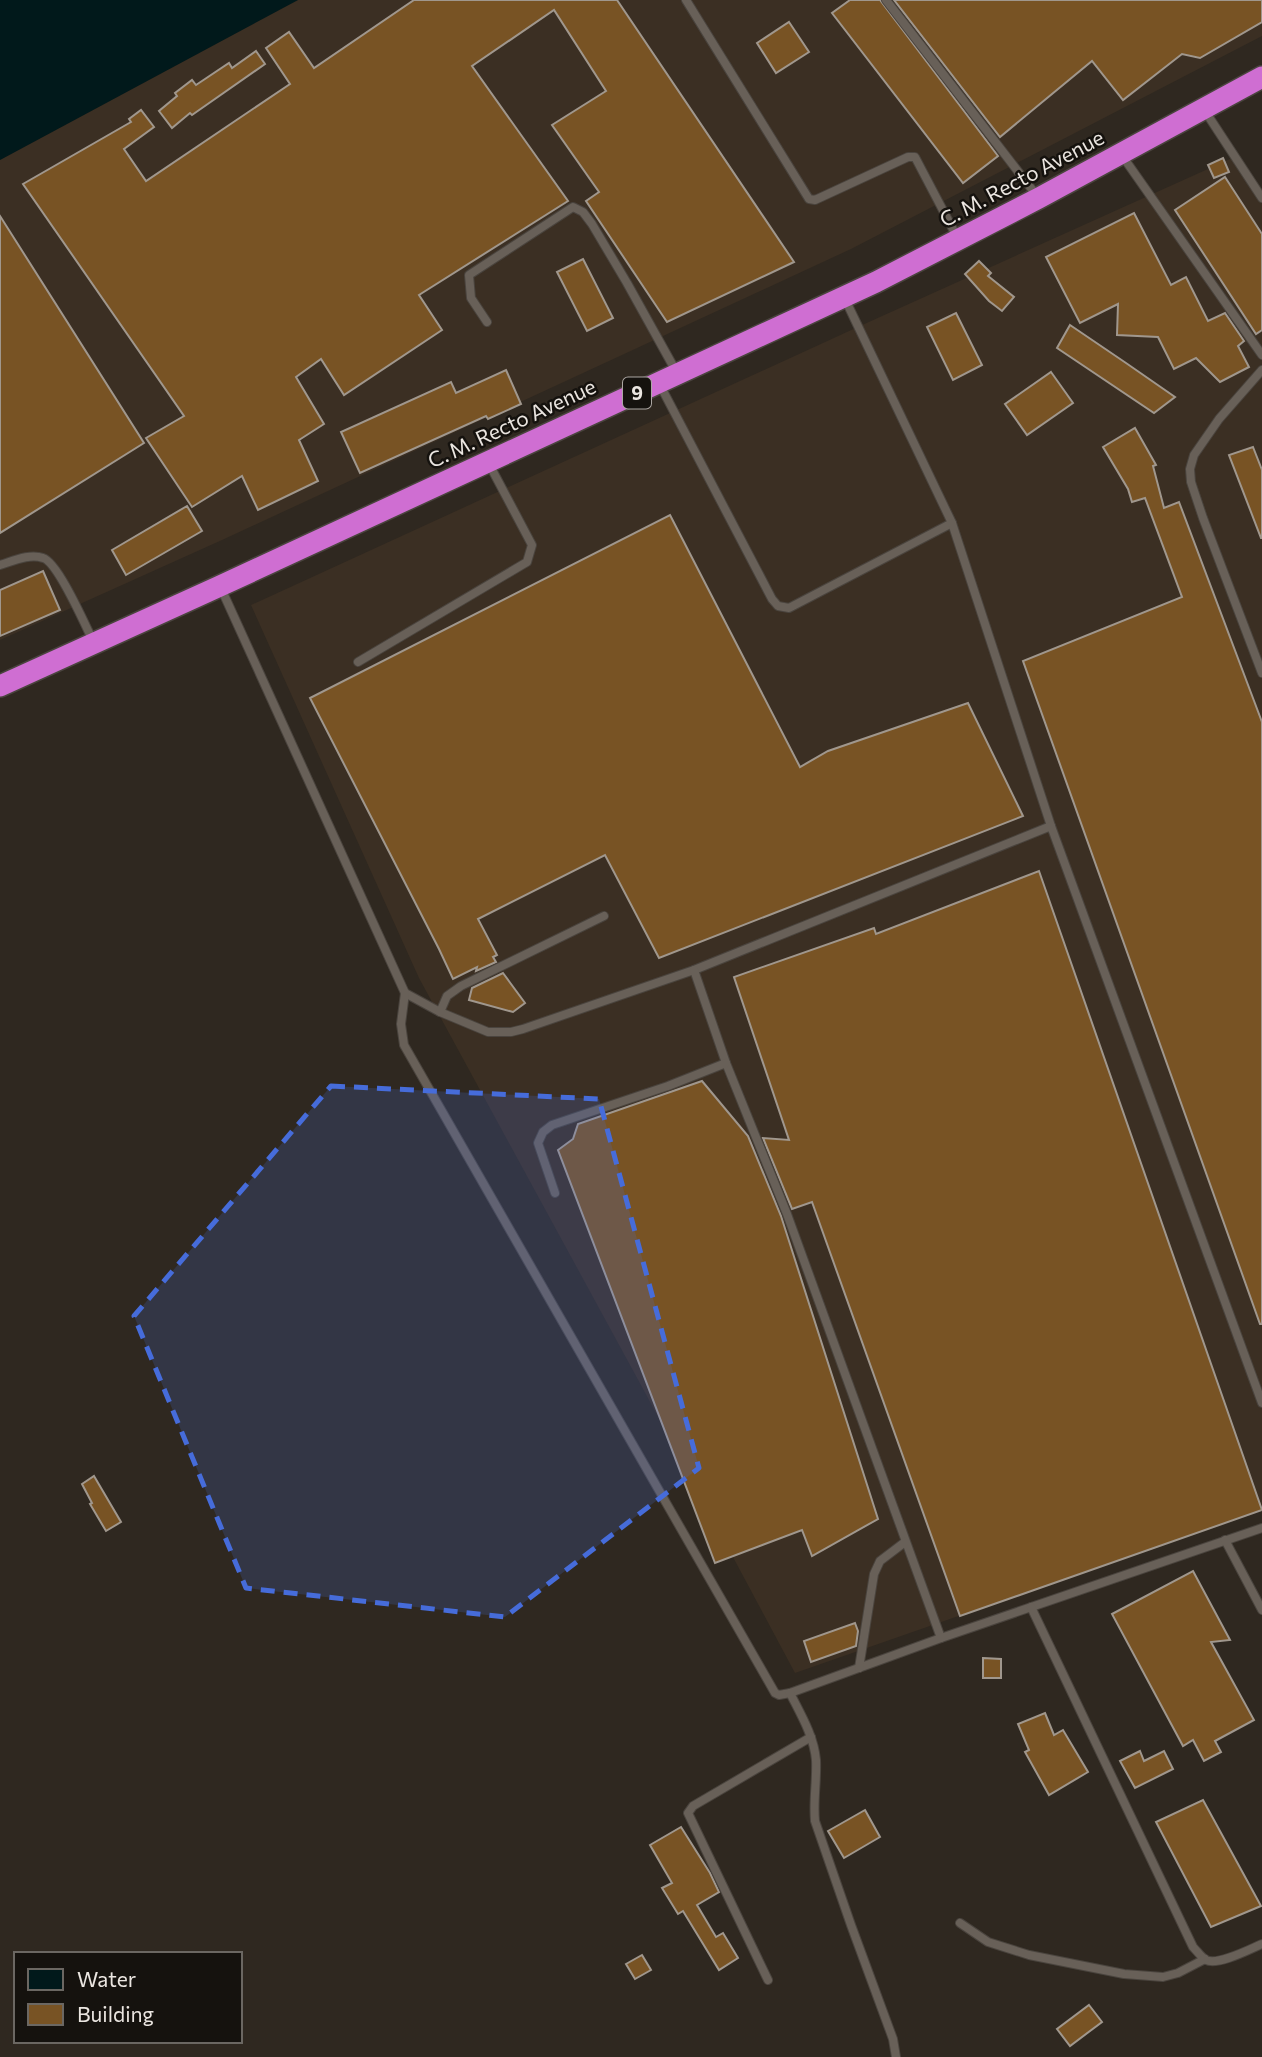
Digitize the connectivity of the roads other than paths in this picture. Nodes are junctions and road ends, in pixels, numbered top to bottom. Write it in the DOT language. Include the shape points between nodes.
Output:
graph roads {
  1 [pos="686,0"];
  2 [pos="886,0"];
  3 [pos="1262,77"];
  4 [pos="1203,109"];
  5 [pos="1121,154"];
  6 [pos="1039,198"];
  7 [pos="1262,198"];
  8 [pos="959,240"];
  9 [pos="844,296"];
  10 [pos="487,322"];
  11 [pos="1262,355"];
  12 [pos="1262,370"];
  13 [pos="668,378"];
  14 [pos="488,463"];
  15 [pos="952,523"];
  16 [pos="0,565"];
  17 [pos="220,586"];
  18 [pos="94,643"];
  19 [pos="358,662"];
  20 [pos="1262,673"];
  21 [pos="0,686"];
  22 [pos="1051,826"];
  23 [pos="604,916"];
  24 [pos="694,970"];
  25 [pos="405,993"];
  26 [pos="440,1012"];
  27 [pos="726,1063"];
  28 [pos="555,1193"];
  29 [pos="1262,1403"];
  30 [pos="1262,1528"];
  31 [pos="1226,1540"];
  32 [pos="905,1542"];
  33 [pos="1031,1607"];
  34 [pos="1262,1610"];
  35 [pos="940,1638"];
  36 [pos="859,1668"];
  37 [pos="790,1693"];
  38 [pos="811,1737"];
  39 [pos="960,1923"];
  40 [pos="1262,1944"];
  41 [pos="1205,1959"];
  42 [pos="768,1980"];
  43 [pos="897,2057"];
  1 -- 8 [label="lane" via="809,199 915,158"];
  2 -- 6 [label="lane"];
  3 -- 4 [label="highway, C. M. Recto Avenue / 9"];
  4 -- 5 [label="highway, C. M. Recto Avenue / 9"];
  4 -- 7 [label="lane"];
  5 -- 6 [label="highway, C. M. Recto Avenue / 9"];
  5 -- 11 [label="lane"];
  6 -- 8 [label="highway, C. M. Recto Avenue / 9"];
  8 -- 9 [label="highway, C. M. Recto Avenue / 9"];
  9 -- 13 [label="highway, C. M. Recto Avenue / 9"];
  9 -- 15 [label="lane"];
  10 -- 13 [label="lane" via="471,298 470,275 573,207 592,224 628,283"];
  12 -- 20 [label="lane" via="1219,419 1190,468 1203,519"];
  13 -- 14 [label="highway, C. M. Recto Avenue / 9"];
  13 -- 15 [label="lane" via="778,606 789,608"];
  14 -- 17 [label="highway, C. M. Recto Avenue / 9"];
  14 -- 19 [label="lane" via="532,545 527,562"];
  15 -- 22 [label="lane"];
  16 -- 18 [label="lane" via="23,558 50,561"];
  17 -- 18 [label="highway, C. M. Recto Avenue / 9"];
  17 -- 25 [label="lane"];
  18 -- 21 [label="highway, C. M. Recto Avenue / 9"];
  22 -- 24 [label="lane"];
  22 -- 29 [label="lane"];
  23 -- 26 [label="lane" via="461,986 447,996"];
  24 -- 26 [label="lane" via="511,1032 488,1032"];
  24 -- 27 [label="lane"];
  25 -- 26 [label="lane"];
  25 -- 37 [label="lane" via="404,1045 772,1690 779,1695"];
  27 -- 28 [label="lane" via="552,1125 538,1143"];
  27 -- 32 [label="lane"];
  30 -- 31 [label="lane"];
  31 -- 33 [label="lane"];
  31 -- 34 [label="lane"];
  32 -- 35 [label="lane"];
  32 -- 36 [label="lane" via="880,1561 874,1574"];
  33 -- 35 [label="lane"];
  33 -- 41 [label="lane" via="1193,1947"];
  35 -- 36 [label="lane"];
  36 -- 37 [label="lane"];
  37 -- 38 [label="lane"];
  38 -- 42 [label="lane" via="688,1813"];
  38 -- 43 [label="lane" via="816,1757 815,1821"];
  39 -- 41 [label="lane" via="988,1942 1124,1974 1163,1977"];
  40 -- 41 [label="lane" via="1221,1960"];
}
